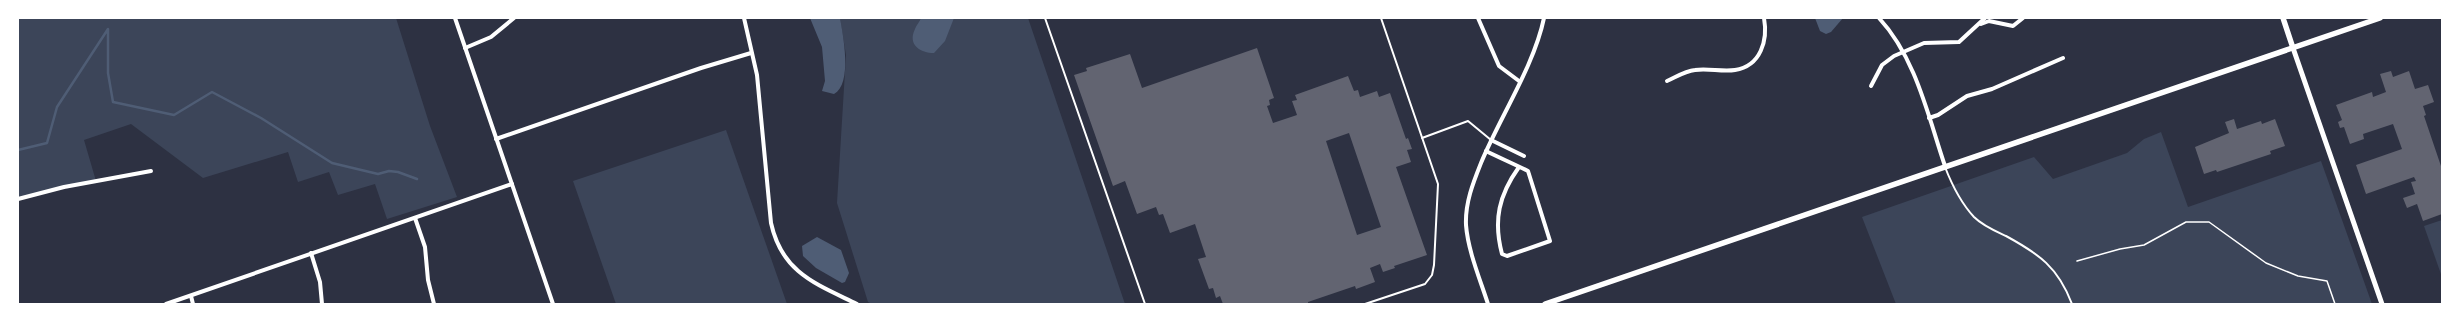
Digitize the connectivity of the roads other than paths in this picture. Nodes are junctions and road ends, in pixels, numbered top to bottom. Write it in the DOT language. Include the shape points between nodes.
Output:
graph roads {
  1 [pos="455,18"];
  2 [pos="514,18"];
  3 [pos="744,18"];
  4 [pos="1045,18"];
  5 [pos="1381,18"];
  6 [pos="1478,18"];
  7 [pos="1544,18"];
  8 [pos="1764,18"];
  9 [pos="1879,18"];
  10 [pos="1984,18"];
  11 [pos="2024,18"];
  12 [pos="2283,18"];
  13 [pos="2380,18"];
  14 [pos="1979,25"];
  15 [pos="465,48"];
  16 [pos="2293,48"];
  17 [pos="1904,52"];
  18 [pos="751,53"];
  19 [pos="2063,58"];
  20 [pos="1519,81"];
  21 [pos="1667,81"];
  22 [pos="1871,86"];
  23 [pos="1929,118"];
  24 [pos="1422,138"];
  25 [pos="496,139"];
  26 [pos="1491,140"];
  27 [pos="1486,151"];
  28 [pos="1524,156"];
  29 [pos="1945,166"];
  30 [pos="1519,167"];
  31 [pos="151,171"];
  32 [pos="512,184"];
  33 [pos="18,199"];
  34 [pos="415,218"];
  35 [pos="311,253"];
  36 [pos="191,296"];
  37 [pos="166,304"];
  38 [pos="194,304"];
  39 [pos="322,304"];
  40 [pos="434,304"];
  41 [pos="553,304"];
  42 [pos="857,304"];
  43 [pos="1145,304"];
  44 [pos="1365,304"];
  45 [pos="1488,304"];
  46 [pos="1546,304"];
  47 [pos="2072,304"];
  48 [pos="2382,304"];
  1 -- 15 [label="street"];
  2 -- 15 [label="street" via="491,37"];
  3 -- 18 [label="street"];
  4 -- 43 [label="lane"];
  5 -- 24 [label="lane"];
  6 -- 20 [label="street" via="1499,66"];
  7 -- 20 [label="street" via="1535,47"];
  8 -- 21 [label="street" via="1766,34 1763,48 1746,66 1736,70 1695,70"];
  9 -- 17 [label="street"];
  10 -- 14 [label="street"];
  11 -- 14 [label="street" via="2013,26 1989,22"];
  12 -- 16 [label="main road"];
  13 -- 16 [label="main road"];
  14 -- 17 [label="street" via="1958,42 1928,42"];
  15 -- 25 [label="street"];
  16 -- 29 [label="main road"];
  16 -- 48 [label="street"];
  17 -- 22 [label="street" via="1884,63"];
  17 -- 23 [label="street"];
  18 -- 25 [label="street"];
  18 -- 42 [label="street" via="758,83 771,224 776,243 786,260 799,274"];
  19 -- 23 [label="street" via="1992,89 1966,96 1938,115"];
  20 -- 26 [label="street"];
  23 -- 29 [label="street"];
  24 -- 26 [label="lane" via="1468,121"];
  24 -- 44 [label="lane" via="1438,184 1432,275 1425,284"];
  25 -- 32 [label="street"];
  26 -- 27 [label="street"];
  26 -- 28 [label="street"];
  27 -- 30 [label="street"];
  27 -- 45 [label="street" via="1470,193 1466,221 1470,247"];
  29 -- 46 [label="main road"];
  29 -- 47 [label="lane" via="1965,206 1975,218 2044,259 2061,281"];
  30 -- 30 [label="street" via="1528,171 1550,241 1507,256 1502,254 1498,239 1497,217 1502,194"];
  31 -- 33 [label="street" via="64,187"];
  32 -- 34 [label="street"];
  32 -- 41 [label="street"];
  34 -- 35 [label="street"];
  34 -- 40 [label="street" via="425,247 428,280"];
  35 -- 36 [label="street"];
  35 -- 39 [label="street" via="320,282"];
  36 -- 37 [label="street"];
  36 -- 38 [label="street"];
}
